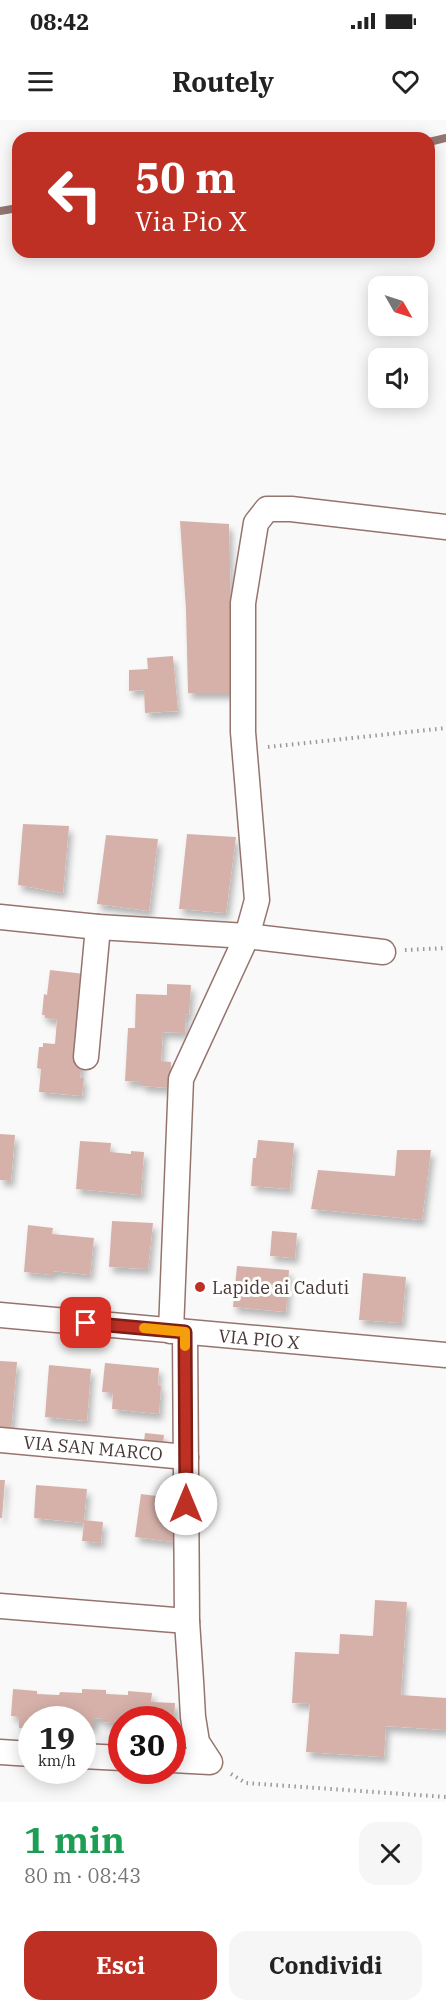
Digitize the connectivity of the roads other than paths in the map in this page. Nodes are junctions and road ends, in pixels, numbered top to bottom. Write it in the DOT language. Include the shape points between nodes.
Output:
graph roads {
  1 [pos="446,527"];
  2 [pos="0,917"];
  3 [pos="98,927"];
  4 [pos="247,936"];
  5 [pos="383,952"];
  6 [pos="86,1057"];
  7 [pos="0,1315"];
  8 [pos="178,1331"];
  9 [pos="446,1355"];
  10 [pos="0,1440"];
  11 [pos="186,1457"];
  12 [pos="0,1606"];
  13 [pos="187,1621"];
  14 [pos="0,1752"];
  15 [pos="18,1753"];
  16 [pos="186,1761"];
  1 -- 4 [label="street, VIA SAN MARCO" via="267,508 256,523 243,603 243,732 257,900"];
  2 -- 3 [label="street"];
  3 -- 4 [label="street"];
  3 -- 6 [label="street"];
  4 -- 5 [label="street"];
  4 -- 8 [label="street, VIA SAN MARCO" via="181,1078"];
  7 -- 8 [label="street, VIA PIO X"];
  8 -- 9 [label="street, VIA PIO X"];
  8 -- 11 [label="street, VIA SAN MARCO"];
  10 -- 11 [label="street, VIA SAN MARCO"];
  11 -- 13 [label="street, VIA SAN MARCO"];
  12 -- 13 [label="street"];
  13 -- 16 [label="street, VIA SAN MARCO" via="197,1742 210,1762"];
  14 -- 15 [label="street"];
}
